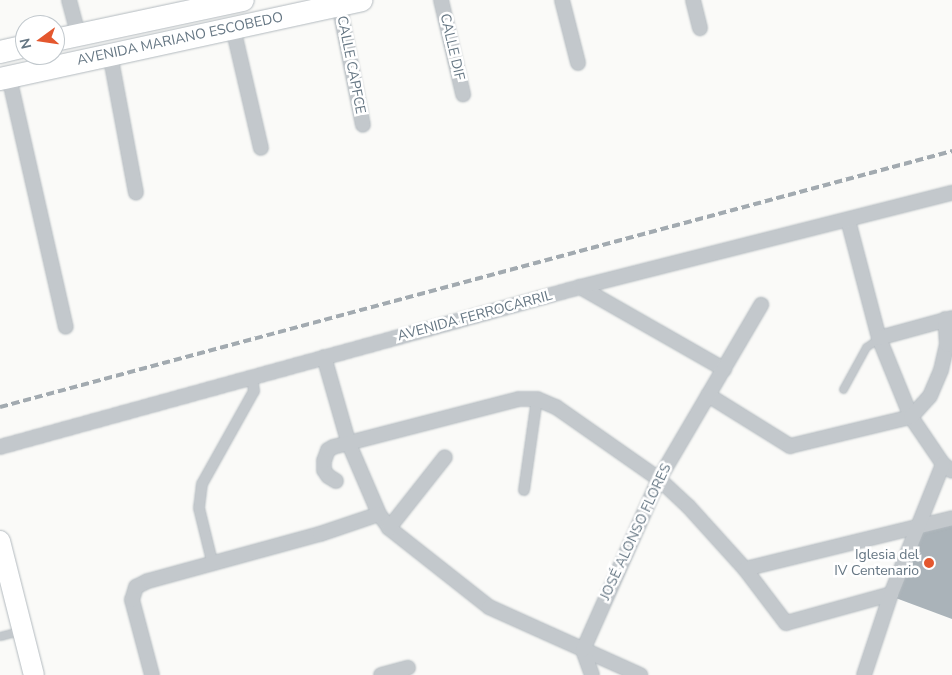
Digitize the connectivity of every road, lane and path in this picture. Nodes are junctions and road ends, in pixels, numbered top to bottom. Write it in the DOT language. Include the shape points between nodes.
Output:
graph roads {
  1 [pos="69,0"];
  2 [pos="243,0"];
  3 [pos="361,0"];
  4 [pos="441,0"];
  5 [pos="562,0"];
  6 [pos="693,0"];
  7 [pos="339,4"];
  8 [pos="233,28"];
  9 [pos="700,28"];
  10 [pos="78,34"];
  11 [pos="65,37"];
  12 [pos="15,48"];
  13 [pos="0,52"];
  14 [pos="110,54"];
  15 [pos="578,63"];
  16 [pos="4,78"];
  17 [pos="463,94"];
  18 [pos="363,125"];
  19 [pos="261,148"];
  20 [pos="952,192"];
  21 [pos="136,193"];
  22 [pos="848,220"];
  23 [pos="580,287"];
  24 [pos="761,305"];
  25 [pos="948,318"];
  26 [pos="66,327"];
  27 [pos="879,338"];
  28 [pos="324,357"];
  29 [pos="724,369"];
  30 [pos="252,377"];
  31 [pos="843,389"];
  32 [pos="708,395"];
  33 [pos="537,399"];
  34 [pos="910,417"];
  35 [pos="349,444"];
  36 [pos="0,447"];
  37 [pos="446,457"];
  38 [pos="948,468"];
  39 [pos="658,479"];
  40 [pos="336,481"];
  41 [pos="524,490"];
  42 [pos="379,514"];
  43 [pos="952,518"];
  44 [pos="918,527"];
  45 [pos="389,528"];
  46 [pos="0,541"];
  47 [pos="213,565"];
  48 [pos="745,569"];
  49 [pos="891,594"];
  50 [pos="22,630"];
  51 [pos="0,636"];
  52 [pos="583,650"];
  53 [pos="408,668"];
  54 [pos="34,675"];
  55 [pos="152,675"];
  56 [pos="381,675"];
  57 [pos="592,675"];
  58 [pos="640,675"];
  59 [pos="864,675"];
  1 -- 10 [label="street"];
  2 -- 10 [label="main road, AVENIDA MARIANO ESCOBEDO"];
  3 -- 7 [label="main road, AVENIDA MARIANO ESCOBEDO"];
  4 -- 17 [label="street, CALLE DIF"];
  5 -- 15 [label="street"];
  6 -- 9 [label="street"];
  7 -- 8 [label="main road, AVENIDA MARIANO ESCOBEDO"];
  7 -- 18 [label="street, CALLE CAPFCE"];
  8 -- 14 [label="main road, AVENIDA MARIANO ESCOBEDO"];
  8 -- 19 [label="street"];
  10 -- 11 [label="main road, AVENIDA MARIANO ESCOBEDO"];
  12 -- 13 [label="main road"];
  14 -- 16 [label="main road, AVENIDA MARIANO ESCOBEDO"];
  14 -- 21 [label="street"];
  16 -- 26 [label="street"];
  20 -- 22 [label="street, AVENIDA FERROCARRIL"];
  22 -- 23 [label="street, AVENIDA FERROCARRIL"];
  22 -- 27 [label="street"];
  23 -- 28 [label="street, AVENIDA FERROCARRIL"];
  23 -- 29 [label="street"];
  24 -- 29 [label="street, JOSÉ ALONSO FLORES"];
  25 -- 27 [label="street"];
  25 -- 34 [label="street" via="947,345 941,370 930,396"];
  27 -- 31 [label="lane" via="866,347"];
  27 -- 34 [label="street"];
  28 -- 30 [label="street, AVENIDA FERROCARRIL"];
  28 -- 35 [label="street"];
  29 -- 32 [label="street, JOSÉ ALONSO FLORES"];
  30 -- 36 [label="street, AVENIDA FERROCARRIL"];
  30 -- 47 [label="street" via="254,391 202,484 199,508"];
  32 -- 34 [label="street" via="790,446"];
  32 -- 39 [label="street, JOSÉ ALONSO FLORES"];
  33 -- 35 [label="street" via="519,399"];
  33 -- 39 [label="street" via="556,407"];
  33 -- 41 [label="street"];
  34 -- 38 [label="street"];
  35 -- 40 [label="street" via="328,450 324,461 324,470"];
  35 -- 42 [label="street"];
  37 -- 45 [label="street"];
  38 -- 44 [label="street"];
  39 -- 48 [label="street" via="688,506"];
  39 -- 52 [label="street, JOSÉ ALONSO FLORES"];
  42 -- 45 [label="street"];
  42 -- 47 [label="street"];
  43 -- 44 [label="street"];
  44 -- 48 [label="street"];
  44 -- 49 [label="street"];
  45 -- 52 [label="street" via="489,607"];
  46 -- 50 [label="main road"];
  47 -- 55 [label="street" via="136,587 132,600"];
  48 -- 49 [label="street" via="786,623"];
  49 -- 59 [label="street"];
  50 -- 51 [label="lane"];
  50 -- 54 [label="main road"];
  52 -- 57 [label="street"];
  52 -- 58 [label="street"];
  53 -- 56 [label="street"];
}
